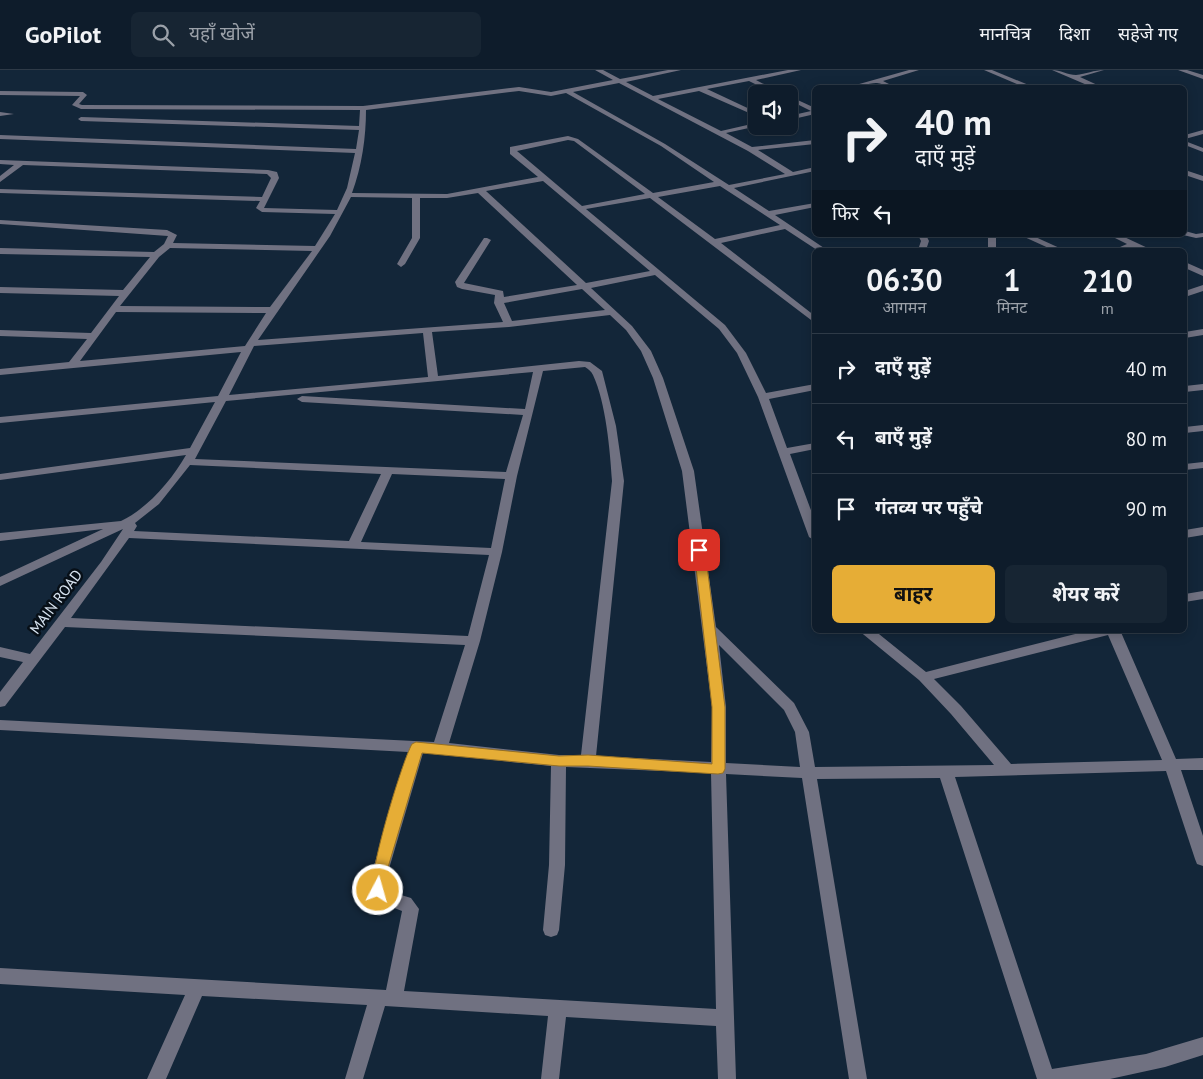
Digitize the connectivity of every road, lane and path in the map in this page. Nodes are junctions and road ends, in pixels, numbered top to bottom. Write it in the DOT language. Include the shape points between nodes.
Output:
graph roads {
  1 [pos="598,70"];
  2 [pos="678,70"];
  3 [pos="798,70"];
  4 [pos="916,70"];
  5 [pos="987,70"];
  6 [pos="1055,70"];
  7 [pos="1101,70"];
  8 [pos="1181,70"];
  9 [pos="665,71"];
  10 [pos="1074,77"];
  11 [pos="1203,77"];
  12 [pos="750,79"];
  13 [pos="876,80"];
  14 [pos="619,81"];
  15 [pos="1024,84"];
  16 [pos="762,85"];
  17 [pos="858,85"];
  18 [pos="887,85"];
  19 [pos="1021,85"];
  20 [pos="1094,85"];
  21 [pos="701,89"];
  22 [pos="567,91"];
  23 [pos="0,93"];
  24 [pos="651,98"];
  25 [pos="798,102"];
  26 [pos="363,108"];
  27 [pos="748,110"];
  28 [pos="812,110"];
  29 [pos="812,112"];
  30 [pos="0,114"];
  31 [pos="11,114"];
  32 [pos="798,116"];
  33 [pos="82,119"];
  34 [pos="748,127"];
  35 [pos="363,128"];
  36 [pos="1187,129"];
  37 [pos="719,133"];
  38 [pos="1201,133"];
  39 [pos="0,137"];
  40 [pos="1187,137"];
  41 [pos="812,142"];
  42 [pos="1187,144"];
  43 [pos="750,150"];
  44 [pos="1203,150"];
  45 [pos="358,152"];
  46 [pos="0,162"];
  47 [pos="21,163"];
  48 [pos="812,170"];
  49 [pos="1187,173"];
  50 [pos="792,175"];
  51 [pos="546,178"];
  52 [pos="1203,179"];
  53 [pos="0,180"];
  54 [pos="722,182"];
  55 [pos="729,188"];
  56 [pos="0,190"];
  57 [pos="480,190"];
  58 [pos="348,195"];
  59 [pos="651,196"];
  60 [pos="416,197"];
  61 [pos="264,200"];
  62 [pos="812,206"];
  63 [pos="581,208"];
  64 [pos="339,212"];
  65 [pos="768,214"];
  66 [pos="0,222"];
  67 [pos="787,226"];
  68 [pos="1187,234"];
  69 [pos="1203,235"];
  70 [pos="1029,237"];
  71 [pos="1118,237"];
  72 [pos="488,240"];
  73 [pos="714,242"];
  74 [pos="1134,244"];
  75 [pos="168,245"];
  76 [pos="820,248"];
  77 [pos="1055,248"];
  78 [pos="1123,248"];
  79 [pos="1143,248"];
  80 [pos="317,249"];
  81 [pos="0,252"];
  82 [pos="156,255"];
  83 [pos="401,264"];
  84 [pos="1187,266"];
  85 [pos="656,272"];
  86 [pos="1203,273"];
  87 [pos="587,286"];
  88 [pos="1203,288"];
  89 [pos="0,290"];
  90 [pos="125,293"];
  91 [pos="1187,293"];
  92 [pos="500,300"];
  93 [pos="114,309"];
  94 [pos="272,310"];
  95 [pos="614,312"];
  96 [pos="812,318"];
  97 [pos="509,324"];
  98 [pos="427,331"];
  99 [pos="1203,332"];
  100 [pos="0,333"];
  101 [pos="1187,335"];
  102 [pos="93,336"];
  103 [pos="250,345"];
  104 [pos="73,364"];
  105 [pos="539,368"];
  106 [pos="0,372"];
  107 [pos="433,380"];
  108 [pos="1203,386"];
  109 [pos="812,388"];
  110 [pos="1187,389"];
  111 [pos="262,396"];
  112 [pos="763,397"];
  113 [pos="222,398"];
  114 [pos="529,412"];
  115 [pos="0,420"];
  116 [pos="1203,428"];
  117 [pos="1187,430"];
  118 [pos="812,447"];
  119 [pos="194,452"];
  120 [pos="783,452"];
  121 [pos="187,462"];
  122 [pos="1203,465"];
  123 [pos="1187,468"];
  124 [pos="388,471"];
  125 [pos="0,476"];
  126 [pos="511,476"];
  127 [pos="811,515"];
  128 [pos="130,525"];
  129 [pos="1203,531"];
  130 [pos="1187,534"];
  131 [pos="0,537"];
  132 [pos="353,546"];
  133 [pos="496,552"];
  134 [pos="0,582"];
  135 [pos="1203,595"];
  136 [pos="1187,598"];
  137 [pos="62,622"];
  138 [pos="710,628"];
  139 [pos="869,633"];
  140 [pos="1099,633"];
  141 [pos="1112,633"];
  142 [pos="474,641"];
  143 [pos="0,652"];
  144 [pos="33,659"];
  145 [pos="924,677"];
  146 [pos="0,702"];
  147 [pos="0,726"];
  148 [pos="416,748"];
  149 [pos="440,748"];
  150 [pos="559,761"];
  151 [pos="588,761"];
  152 [pos="1171,764"];
  153 [pos="1203,764"];
  154 [pos="718,769"];
  155 [pos="1007,770"];
  156 [pos="946,772"];
  157 [pos="808,773"];
  158 [pos="1203,859"];
  159 [pos="551,930"];
  160 [pos="0,976"];
  161 [pos="196,988"];
  162 [pos="385,999"];
  163 [pos="558,1010"];
  164 [pos="726,1018"];
  165 [pos="1203,1046"];
  166 [pos="156,1079"];
  167 [pos="354,1079"];
  168 [pos="550,1079"];
  169 [pos="727,1079"];
  170 [pos="858,1079"];
  171 [pos="1046,1079"];
  1 -- 14 [label="street"];
  2 -- 9 [label="street"];
  3 -- 12 [label="street"];
  4 -- 13 [label="street"];
  5 -- 15 [label="street"];
  6 -- 10 [label="street"];
  7 -- 10 [label="street"];
  8 -- 11 [label="street"];
  9 -- 14 [label="street"];
  10 -- 20 [label="street"];
  12 -- 16 [label="street"];
  12 -- 21 [label="street"];
  13 -- 17 [label="street"];
  13 -- 18 [label="street"];
  14 -- 22 [label="street"];
  14 -- 24 [label="street"];
  15 -- 19 [label="street"];
  21 -- 24 [label="street"];
  21 -- 27 [label="street"];
  22 -- 26 [label="street" via="546,94 519,89"];
  22 -- 54 [label="street"];
  23 -- 26 [label="street" via="83,94 75,105 81,107"];
  24 -- 37 [label="street"];
  25 -- 28 [label="street"];
  26 -- 35 [label="street"];
  29 -- 32 [label="street"];
  30 -- 31 [label="street"];
  33 -- 35 [label="street"];
  34 -- 37 [label="street"];
  35 -- 45 [label="street"];
  36 -- 38 [label="street"];
  37 -- 43 [label="street"];
  38 -- 40 [label="street"];
  39 -- 45 [label="street"];
  41 -- 43 [label="street"];
  42 -- 44 [label="street"];
  43 -- 50 [label="street"];
  45 -- 58 [label="street"];
  46 -- 47 [label="street"];
  47 -- 53 [label="street"];
  47 -- 61 [label="street" via="268,172 275,178"];
  48 -- 50 [label="street"];
  49 -- 52 [label="street"];
  50 -- 55 [label="street"];
  51 -- 57 [label="street"];
  51 -- 59 [label="street" via="513,149 573,139"];
  51 -- 63 [label="street"];
  54 -- 55 [label="street"];
  54 -- 59 [label="street"];
  55 -- 65 [label="street"];
  56 -- 61 [label="street"];
  57 -- 60 [label="street"];
  57 -- 87 [label="street"];
  58 -- 60 [label="street"];
  58 -- 64 [label="street"];
  59 -- 63 [label="street"];
  59 -- 73 [label="street"];
  60 -- 83 [label="street" via="416,238"];
  61 -- 64 [label="street" via="262,210"];
  62 -- 65 [label="street"];
  63 -- 85 [label="street"];
  64 -- 80 [label="street"];
  65 -- 67 [label="street"];
  66 -- 75 [label="street" via="167,232 173,235"];
  67 -- 73 [label="street"];
  67 -- 76 [label="street"];
  68 -- 69 [label="street"];
  70 -- 77 [label="street"];
  71 -- 74 [label="street"];
  72 -- 92 [label="street" via="459,282 465,287 497,291"];
  73 -- 96 [label="street"];
  74 -- 78 [label="street"];
  74 -- 79 [label="street"];
  75 -- 80 [label="street"];
  75 -- 82 [label="street"];
  80 -- 94 [label="street"];
  81 -- 82 [label="street"];
  82 -- 90 [label="street"];
  84 -- 86 [label="street"];
  85 -- 87 [label="street"];
  85 -- 112 [label="street" via="734,340"];
  87 -- 92 [label="street"];
  87 -- 95 [label="street"];
  88 -- 91 [label="street"];
  89 -- 90 [label="street"];
  90 -- 93 [label="street"];
  92 -- 97 [label="street"];
  93 -- 94 [label="street"];
  93 -- 102 [label="street"];
  94 -- 103 [label="street"];
  95 -- 97 [label="street"];
  95 -- 138 [label="street" via="646,350 672,415 688,471"];
  97 -- 98 [label="street"];
  98 -- 103 [label="street"];
  98 -- 107 [label="street"];
  99 -- 101 [label="street"];
  100 -- 102 [label="street"];
  102 -- 104 [label="street"];
  103 -- 104 [label="street"];
  103 -- 113 [label="street"];
  104 -- 106 [label="street"];
  105 -- 107 [label="street"];
  105 -- 114 [label="street"];
  105 -- 151 [label="street" via="587,364 597,371 616,445 618,481"];
  107 -- 111 [label="street"];
  108 -- 110 [label="street"];
  109 -- 112 [label="street"];
  111 -- 113 [label="street"];
  111 -- 114 [label="street"];
  112 -- 120 [label="street"];
  113 -- 115 [label="street"];
  113 -- 119 [label="street"];
  114 -- 126 [label="street"];
  116 -- 117 [label="street"];
  118 -- 120 [label="street"];
  119 -- 121 [label="street"];
  119 -- 125 [label="street"];
  120 -- 127 [label="street"];
  121 -- 124 [label="street"];
  121 -- 128 [label="street"];
  122 -- 123 [label="street"];
  124 -- 126 [label="street"];
  124 -- 132 [label="street"];
  126 -- 133 [label="street"];
  128 -- 131 [label="street"];
  128 -- 132 [label="street"];
  128 -- 134 [label="street"];
  128 -- 137 [label="street, MAIN ROAD"];
  129 -- 130 [label="street"];
  132 -- 133 [label="street"];
  133 -- 142 [label="street"];
  135 -- 136 [label="street"];
  137 -- 142 [label="street"];
  137 -- 144 [label="street, MAIN ROAD"];
  138 -- 154 [label="street" via="719,707"];
  138 -- 157 [label="street" via="797,717"];
  139 -- 145 [label="street"];
  140 -- 145 [label="street"];
  141 -- 152 [label="street"];
  142 -- 149 [label="street"];
  143 -- 144 [label="street"];
  144 -- 146 [label="street, MAIN ROAD"];
  145 -- 155 [label="street"];
  147 -- 148 [label="street"];
  148 -- 149 [label="street"];
  148 -- 162 [label="street" via="378,879 380,895 408,904 411,909"];
  149 -- 150 [label="street"];
  150 -- 151 [label="street"];
  150 -- 159 [label="street" via="557,865"];
  151 -- 154 [label="street"];
  152 -- 153 [label="street"];
  152 -- 155 [label="street"];
  152 -- 158 [label="street"];
  154 -- 157 [label="street"];
  154 -- 164 [label="street"];
  155 -- 156 [label="street"];
  156 -- 157 [label="street"];
  156 -- 171 [label="street"];
  157 -- 170 [label="street"];
  160 -- 161 [label="street"];
  161 -- 162 [label="street"];
  161 -- 166 [label="street"];
  162 -- 163 [label="street"];
  162 -- 167 [label="street"];
  163 -- 164 [label="street"];
  163 -- 168 [label="street"];
  164 -- 169 [label="street"];
  165 -- 171 [label="street" via="1136,1064"];
}
